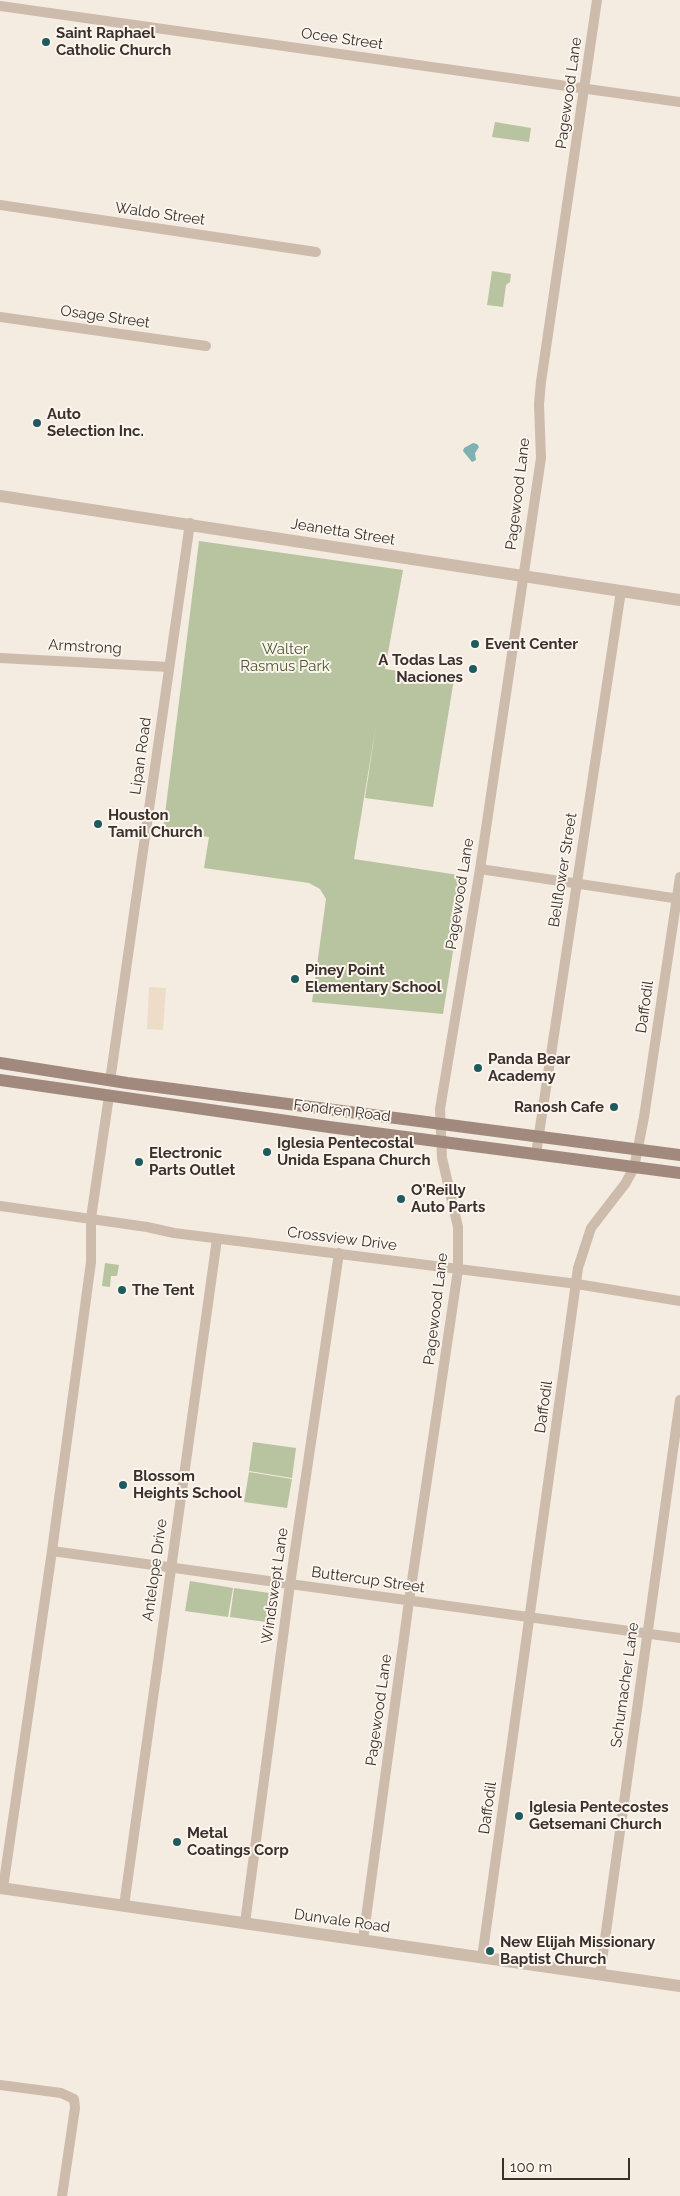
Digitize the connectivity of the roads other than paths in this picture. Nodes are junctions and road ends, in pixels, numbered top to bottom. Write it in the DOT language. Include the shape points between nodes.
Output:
graph roads {
  1 [pos="597,0"];
  2 [pos="0,6"];
  3 [pos="585,89"];
  4 [pos="680,102"];
  5 [pos="0,205"];
  6 [pos="316,252"];
  7 [pos="0,318"];
  8 [pos="206,346"];
  9 [pos="0,496"];
  10 [pos="190,524"];
  11 [pos="523,576"];
  12 [pos="621,591"];
  13 [pos="680,600"];
  14 [pos="0,658"];
  15 [pos="169,667"];
  16 [pos="480,869"];
  17 [pos="680,877"];
  18 [pos="576,883"];
  19 [pos="678,899"];
  20 [pos="0,1063"];
  21 [pos="0,1080"];
  22 [pos="110,1081"];
  23 [pos="49,1087"];
  24 [pos="182,1090"];
  25 [pos="109,1096"];
  26 [pos="227,1096"];
  27 [pos="332,1110"];
  28 [pos="224,1112"];
  29 [pos="441,1123"];
  30 [pos="329,1127"];
  31 [pos="539,1136"];
  32 [pos="441,1140"];
  33 [pos="639,1150"];
  34 [pos="536,1154"];
  35 [pos="680,1155"];
  36 [pos="634,1168"];
  37 [pos="680,1173"];
  38 [pos="0,1206"];
  39 [pos="91,1218"];
  40 [pos="217,1238"];
  41 [pos="339,1253"];
  42 [pos="458,1270"];
  43 [pos="577,1284"];
  44 [pos="680,1301"];
  45 [pos="680,1400"];
  46 [pos="52,1551"];
  47 [pos="171,1568"];
  48 [pos="290,1584"];
  49 [pos="409,1601"];
  50 [pos="530,1618"];
  51 [pos="647,1633"];
  52 [pos="680,1638"];
  53 [pos="1,1888"];
  54 [pos="124,1906"];
  55 [pos="245,1923"];
  56 [pos="363,1940"];
  57 [pos="482,1958"];
  58 [pos="600,1975"];
  59 [pos="680,1986"];
  60 [pos="0,2085"];
  61 [pos="62,2196"];
  1 -- 3 [label="street, Pagewood Lane"];
  2 -- 3 [label="street, Ocee Street"];
  3 -- 4 [label="street, Ocee Street"];
  3 -- 11 [label="street, Pagewood Lane" via="541,382 541,458"];
  5 -- 6 [label="street, Waldo Street"];
  7 -- 8 [label="street, Osage Street"];
  9 -- 10 [label="street, Jeanetta Street"];
  10 -- 11 [label="street, Jeanetta Street"];
  10 -- 15 [label="street, Lipan Road"];
  11 -- 12 [label="street, Jeanetta Street"];
  11 -- 16 [label="street, Pagewood Lane"];
  12 -- 13 [label="street, Jeanetta Street"];
  12 -- 18 [label="street, Bellflower Street"];
  14 -- 15 [label="street, Armstrong"];
  15 -- 22 [label="street, Lipan Road"];
  16 -- 18 [label="street"];
  16 -- 29 [label="street, Pagewood Lane" via="440,1109"];
  17 -- 19 [label="street, Daffodil"];
  18 -- 19 [label="street"];
  18 -- 31 [label="street, Bellflower Street"];
  19 -- 33 [label="street, Daffodil"];
  20 -- 22 [label="main road, Fondren Road"];
  21 -- 23 [label="main road, Fondren Road"];
  22 -- 23 [label="main road" via="102,1086 76,1083"];
  22 -- 24 [label="main road, Fondren Road"];
  23 -- 25 [label="main road, Fondren Road"];
  24 -- 25 [label="main road" via="122,1090"];
  24 -- 26 [label="main road, Fondren Road"];
  25 -- 28 [label="main road, Fondren Road"];
  25 -- 39 [label="street"];
  26 -- 27 [label="main road, Fondren Road"];
  26 -- 28 [label="main road"];
  27 -- 29 [label="main road, Fondren Road"];
  27 -- 30 [label="main road"];
  28 -- 30 [label="main road, Fondren Road"];
  29 -- 31 [label="main road, Fondren Road"];
  29 -- 32 [label="street, Pagewood Lane"];
  30 -- 32 [label="main road, Fondren Road"];
  31 -- 33 [label="main road, Fondren Road"];
  31 -- 34 [label="street, Bellflower Street"];
  32 -- 34 [label="main road, Fondren Road"];
  32 -- 42 [label="street, Pagewood Lane" via="458,1227"];
  33 -- 35 [label="main road, Fondren Road"];
  33 -- 36 [label="street, Daffodil"];
  34 -- 36 [label="main road, Fondren Road"];
  36 -- 37 [label="main road, Fondren Road"];
  36 -- 43 [label="street, Daffodil" via="591,1228 578,1268"];
  38 -- 39 [label="street, Crossview Drive"];
  39 -- 40 [label="street, Crossview Drive"];
  39 -- 46 [label="street" via="91,1262"];
  40 -- 41 [label="street, Crossview Drive"];
  40 -- 47 [label="street, Antelope Drive"];
  41 -- 42 [label="street, Crossview Drive"];
  41 -- 48 [label="street, Windswept Lane"];
  42 -- 43 [label="street, Crossview Drive"];
  42 -- 49 [label="street, Pagewood Lane"];
  43 -- 44 [label="street, Crossview Drive"];
  43 -- 50 [label="street, Daffodil"];
  45 -- 51 [label="street, Schumacher Lane"];
  46 -- 47 [label="street, Buttercup Street"];
  46 -- 53 [label="street"];
  47 -- 48 [label="street, Buttercup Street"];
  47 -- 54 [label="street, Antelope Drive"];
  48 -- 49 [label="street, Buttercup Street"];
  48 -- 55 [label="street, Windswept Lane"];
  49 -- 50 [label="street, Buttercup Street"];
  49 -- 56 [label="street, Pagewood Lane"];
  50 -- 51 [label="street, Buttercup Street"];
  50 -- 57 [label="street, Daffodil"];
  51 -- 52 [label="street, Buttercup Street"];
  51 -- 58 [label="street, Schumacher Lane"];
  53 -- 54 [label="street, Dunvale Road"];
  54 -- 55 [label="street, Dunvale Road"];
  55 -- 56 [label="street, Dunvale Road"];
  56 -- 57 [label="street, Dunvale Road"];
  57 -- 58 [label="street, Dunvale Road"];
  58 -- 59 [label="street, Dunvale Road"];
  60 -- 61 [label="street" via="61,2093 74,2099"];
}
